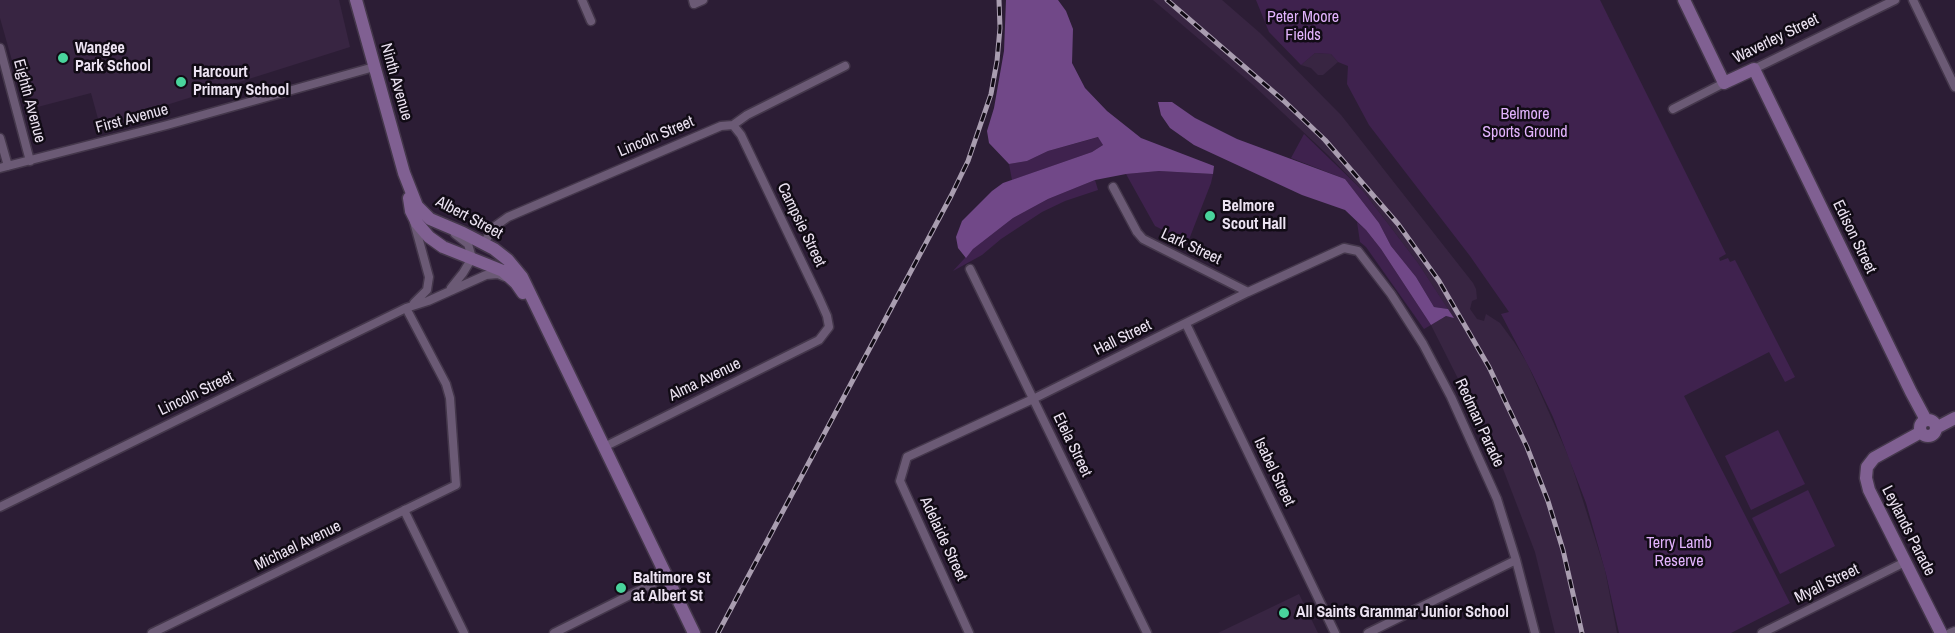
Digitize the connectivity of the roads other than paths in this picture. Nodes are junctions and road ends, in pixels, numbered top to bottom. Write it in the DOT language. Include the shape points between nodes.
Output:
graph roads {
  1 [pos="356,0"];
  2 [pos="582,0"];
  3 [pos="1684,0"];
  4 [pos="1895,0"];
  5 [pos="1912,0"];
  6 [pos="591,21"];
  7 [pos="0,48"];
  8 [pos="845,66"];
  9 [pos="374,67"];
  10 [pos="1754,69"];
  11 [pos="1724,82"];
  12 [pos="1955,87"];
  13 [pos="1673,109"];
  14 [pos="733,125"];
  15 [pos="0,138"];
  16 [pos="30,161"];
  17 [pos="4,167"];
  18 [pos="404,173"];
  19 [pos="1113,187"];
  20 [pos="411,211"];
  21 [pos="440,223"];
  22 [pos="484,243"];
  23 [pos="1352,248"];
  24 [pos="472,258"];
  25 [pos="970,269"];
  26 [pos="516,283"];
  27 [pos="448,292"];
  28 [pos="1248,292"];
  29 [pos="406,308"];
  30 [pos="1186,324"];
  31 [pos="819,340"];
  32 [pos="555,346"];
  33 [pos="1033,399"];
  34 [pos="1955,418"];
  35 [pos="1931,424"];
  36 [pos="604,447"];
  37 [pos="907,457"];
  38 [pos="0,507"];
  39 [pos="404,510"];
  40 [pos="1516,560"];
  41 [pos="1905,562"];
  42 [pos="666,577"];
  43 [pos="1955,631"];
  44 [pos="152,633"];
  45 [pos="464,633"];
  46 [pos="554,633"];
  47 [pos="694,633"];
  48 [pos="969,633"];
  49 [pos="1147,633"];
  50 [pos="1335,633"];
  51 [pos="1368,633"];
  52 [pos="1535,633"];
  53 [pos="1762,633"];
  54 [pos="1941,633"];
  55 [pos="1950,633"];
  1 -- 9 [label="main road, Ninth Avenue"];
  2 -- 6 [label="street"];
  3 -- 11 [label="main road"];
  4 -- 10 [label="street, Waverley Street"];
  5 -- 12 [label="street"];
  7 -- 16 [label="street, Eighth Avenue"];
  8 -- 14 [label="street, Lincoln Street"];
  9 -- 16 [label="street, First Avenue"];
  9 -- 18 [label="main road, Ninth Avenue"];
  10 -- 11 [label="main road, Waverley Street"];
  10 -- 35 [label="main road, Edison Street" via="1911,392"];
  11 -- 13 [label="street, Waverley Street"];
  14 -- 22 [label="street, Lincoln Street" via="721,126 503,220"];
  14 -- 31 [label="street, Campsie Street" via="827,316 829,327"];
  15 -- 17 [label="street"];
  16 -- 17 [label="street, First Avenue"];
  18 -- 20 [label="main road, Albert Street"];
  18 -- 21 [label="main road, Albert Street" via="417,206"];
  19 -- 28 [label="street, Lark Street" via="1143,239"];
  20 -- 24 [label="main road, Albert Street" via="429,237"];
  20 -- 29 [label="street, Lincoln Street" via="429,284 424,295"];
  21 -- 22 [label="main road, Albert Street"];
  21 -- 24 [label="street" via="468,244"];
  22 -- 32 [label="main road, Albert Street" via="508,260 522,277"];
  23 -- 28 [label="street, Hall Street" via="1338,250"];
  23 -- 40 [label="street, Redman Parade" via="1391,294 1434,365 1497,499"];
  24 -- 26 [label="main road, Albert Street" via="494,267"];
  24 -- 27 [label="street"];
  25 -- 33 [label="street, Etela Street"];
  26 -- 27 [label="street, Lincoln Street" via="491,274"];
  26 -- 32 [label="main road, Albert Street"];
  27 -- 29 [label="street, Lincoln Street"];
  28 -- 30 [label="street, Hall Street"];
  29 -- 38 [label="street, Lincoln Street"];
  29 -- 39 [label="street, Michael Avenue" via="450,398 456,485"];
  30 -- 33 [label="street, Hall Street"];
  30 -- 50 [label="street, Isabel Street"];
  31 -- 36 [label="street, Alma Avenue"];
  32 -- 36 [label="main road, Albert Street"];
  33 -- 37 [label="street, Hall Street"];
  33 -- 49 [label="street, Etela Street"];
  34 -- 35 [label="main road"];
  35 -- 41 [label="main road, Leylands Parade" via="1935,433 1925,436 1921,432 1878,454 1866,472 1869,490"];
  36 -- 42 [label="main road, Albert Street"];
  37 -- 48 [label="street, Adelaide Street" via="900,481"];
  39 -- 44 [label="street, Michael Avenue"];
  39 -- 45 [label="street"];
  40 -- 51 [label="street"];
  40 -- 52 [label="street, Redman Parade"];
  41 -- 53 [label="street, Myall Street"];
  41 -- 54 [label="main road, Leylands Parade"];
  42 -- 46 [label="street"];
  42 -- 47 [label="main road, Albert Street"];
  43 -- 55 [label="street"];
}
